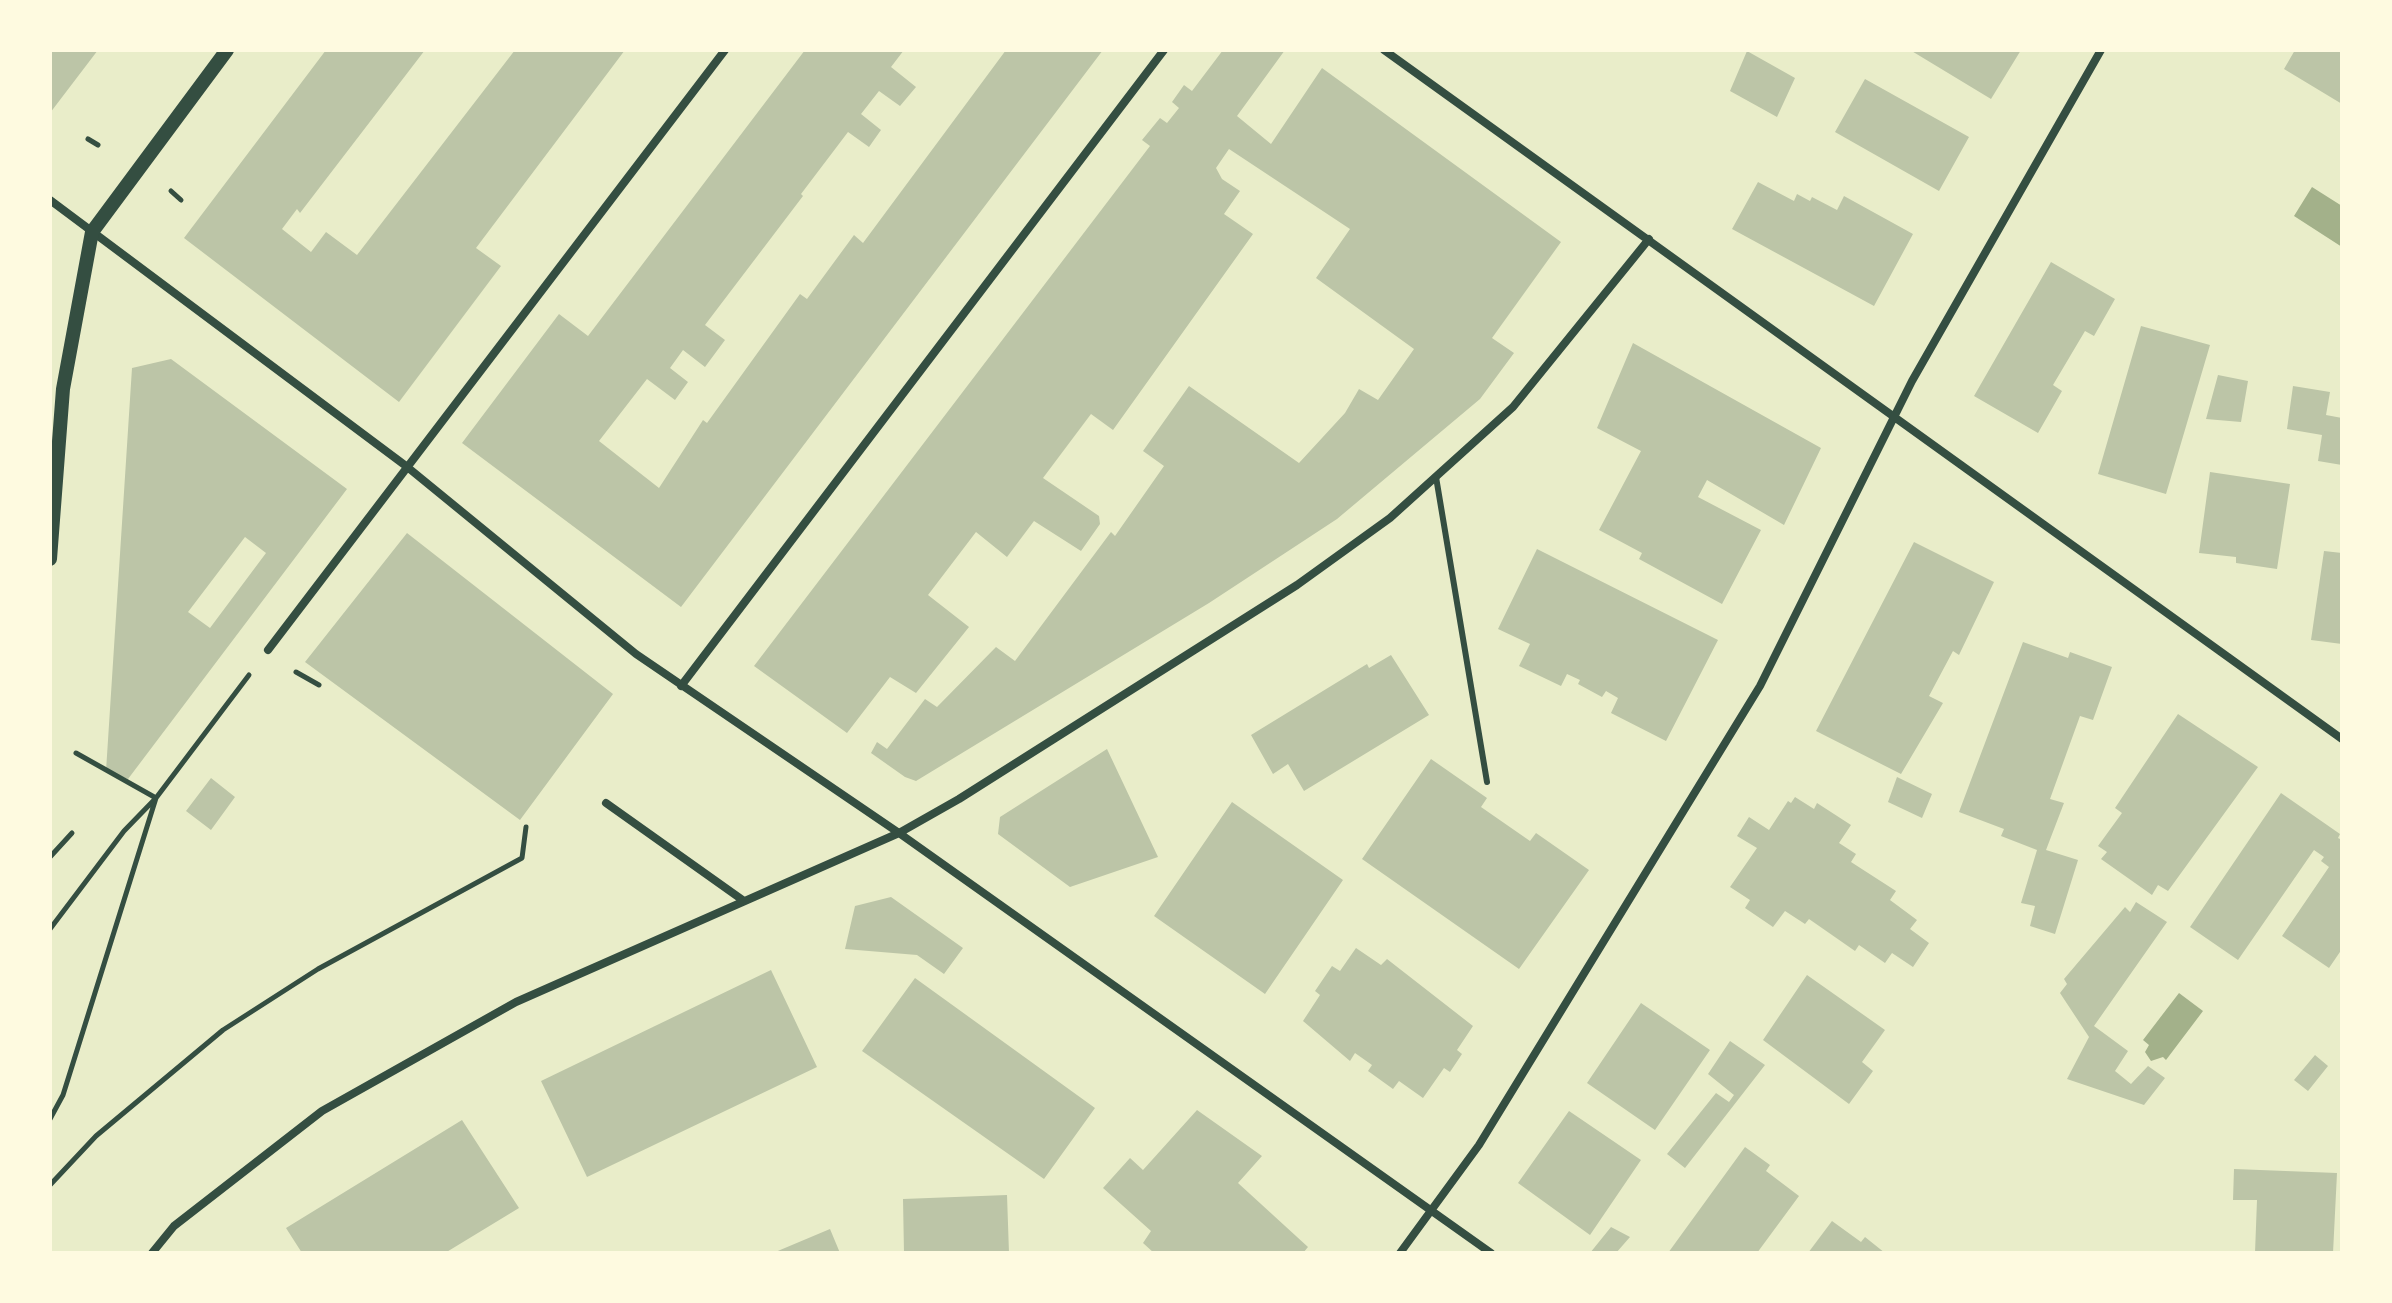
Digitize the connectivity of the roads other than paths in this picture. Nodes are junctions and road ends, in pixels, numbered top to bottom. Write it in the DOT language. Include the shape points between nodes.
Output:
graph roads {
  1 [pos="227,50"];
  2 [pos="725,50"];
  3 [pos="1164,50"];
  4 [pos="1384,50"];
  5 [pos="2101,50"];
  6 [pos="50,200"];
  7 [pos="92,232"];
  8 [pos="1649,239"];
  9 [pos="1894,419"];
  10 [pos="406,466"];
  11 [pos="1436,477"];
  12 [pos="50,559"];
  13 [pos="268,650"];
  14 [pos="681,686"];
  15 [pos="2342,739"];
  16 [pos="1487,782"];
  17 [pos="606,803"];
  18 [pos="899,833"];
  19 [pos="744,901"];
  20 [pos="1429,1210"];
  21 [pos="152,1253"];
  22 [pos="1400,1253"];
  23 [pos="1491,1253"];
  1 -- 7 [label="street"];
  2 -- 10 [label="street"];
  3 -- 14 [label="street"];
  4 -- 8 [label="street"];
  5 -- 9 [label="street"];
  6 -- 7 [label="street"];
  7 -- 10 [label="street"];
  7 -- 12 [label="street" via="63,389"];
  8 -- 9 [label="street"];
  8 -- 11 [label="street" via="1513,407"];
  9 -- 15 [label="street"];
  9 -- 20 [label="street" via="1760,686 1479,1145"];
  10 -- 13 [label="street"];
  10 -- 14 [label="street"];
  11 -- 16 [label="lane"];
  11 -- 18 [label="street" via="1390,518 1297,585"];
  14 -- 18 [label="street"];
  17 -- 19 [label="street"];
  18 -- 19 [label="street"];
  18 -- 20 [label="street"];
  19 -- 21 [label="street" via="516,1002 322,1111 174,1226"];
  20 -- 22 [label="street"];
  20 -- 23 [label="street"];
}
